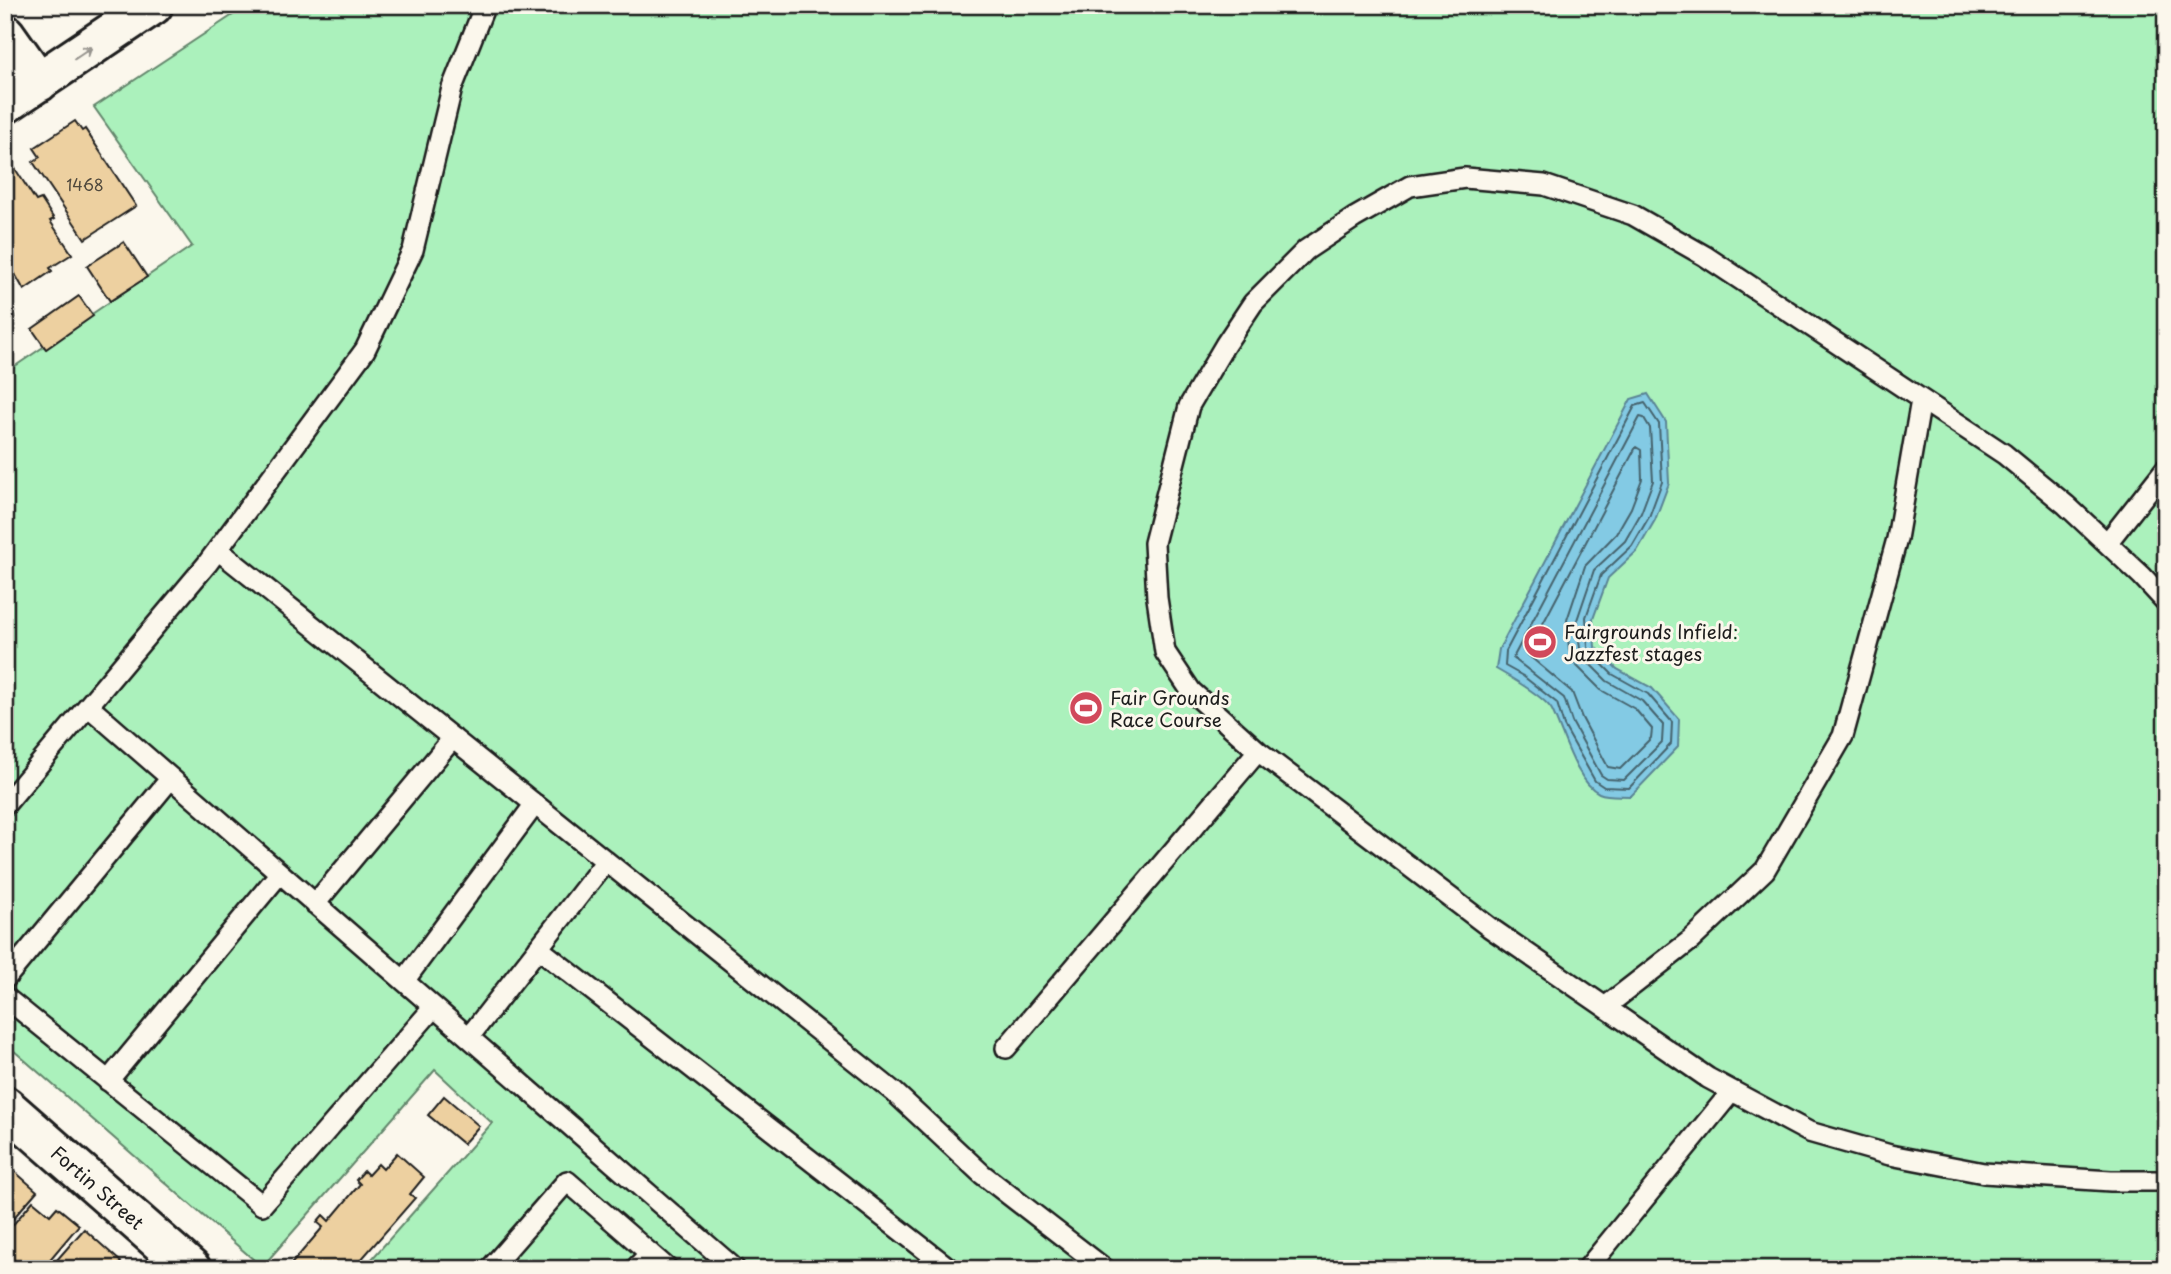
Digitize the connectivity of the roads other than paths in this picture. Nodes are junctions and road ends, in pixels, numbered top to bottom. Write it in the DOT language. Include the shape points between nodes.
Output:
graph roads {
  1 [pos="153,5"];
  2 [pos="485,5"];
  3 [pos="5,34"];
  4 [pos="39,82"];
  5 [pos="5,104"];
  6 [pos="1921,400"];
  7 [pos="2166,468"];
  8 [pos="2107,543"];
  9 [pos="218,550"];
  10 [pos="2166,602"];
  11 [pos="89,706"];
  12 [pos="453,738"];
  13 [pos="1258,751"];
  14 [pos="171,778"];
  15 [pos="535,804"];
  16 [pos="5,805"];
  17 [pos="606,861"];
  18 [pos="281,873"];
  19 [pos="315,904"];
  20 [pos="538,948"];
  21 [pos="5,979"];
  22 [pos="404,981"];
  23 [pos="5,997"];
  24 [pos="434,1007"];
  25 [pos="1605,1007"];
  26 [pos="469,1037"];
  27 [pos="1006,1048"];
  28 [pos="108,1081"];
  29 [pos="1732,1091"];
  30 [pos="5,1106"];
  31 [pos="2166,1181"];
  32 [pos="650,1253"];
  33 [pos="191,1269"];
  34 [pos="490,1269"];
  35 [pos="635,1269"];
  36 [pos="668,1269"];
  37 [pos="735,1269"];
  38 [pos="950,1269"];
  39 [pos="1105,1269"];
  40 [pos="1587,1269"];
  4 -- 1 [label="street, one-way"];
  2 -- 9 [label="lane" via="452,88 413,250 365,350"];
  3 -- 4 [label="street"];
  4 -- 5 [label="street"];
  6 -- 8 [label="lane" via="2004,454"];
  6 -- 13 [label="lane" via="1705,256 1633,215 1544,185 1465,178 1410,186 1306,250 1253,303 1189,406 1154,543 1165,652 1191,691"];
  6 -- 25 [label="lane" via="1897,539 1843,736 1765,870 1691,940"];
  7 -- 8 [label="lane"];
  8 -- 10 [label="lane"];
  9 -- 11 [label="lane"];
  9 -- 12 [label="lane"];
  11 -- 14 [label="lane"];
  11 -- 16 [label="lane"];
  12 -- 15 [label="lane"];
  12 -- 19 [label="lane"];
  13 -- 25 [label="lane" via="1489,927"];
  13 -- 27 [label="lane"];
  14 -- 18 [label="lane"];
  14 -- 21 [label="lane"];
  15 -- 17 [label="lane"];
  15 -- 22 [label="lane"];
  17 -- 20 [label="lane"];
  17 -- 39 [label="lane" via="894,1092 982,1174"];
  18 -- 19 [label="lane"];
  18 -- 28 [label="lane"];
  19 -- 22 [label="lane"];
  20 -- 26 [label="lane"];
  20 -- 38 [label="lane"];
  22 -- 24 [label="lane"];
  23 -- 28 [label="lane"];
  24 -- 26 [label="lane"];
  24 -- 28 [label="lane" via="262,1205"];
  25 -- 29 [label="lane"];
  26 -- 37 [label="lane"];
  29 -- 31 [label="lane" via="1809,1132 1891,1155 1984,1173"];
  29 -- 40 [label="lane"];
  30 -- 33 [label="street, Fortin Street"];
  32 -- 34 [label="lane" via="566,1181"];
  32 -- 35 [label="lane"];
  32 -- 36 [label="lane"];
}
